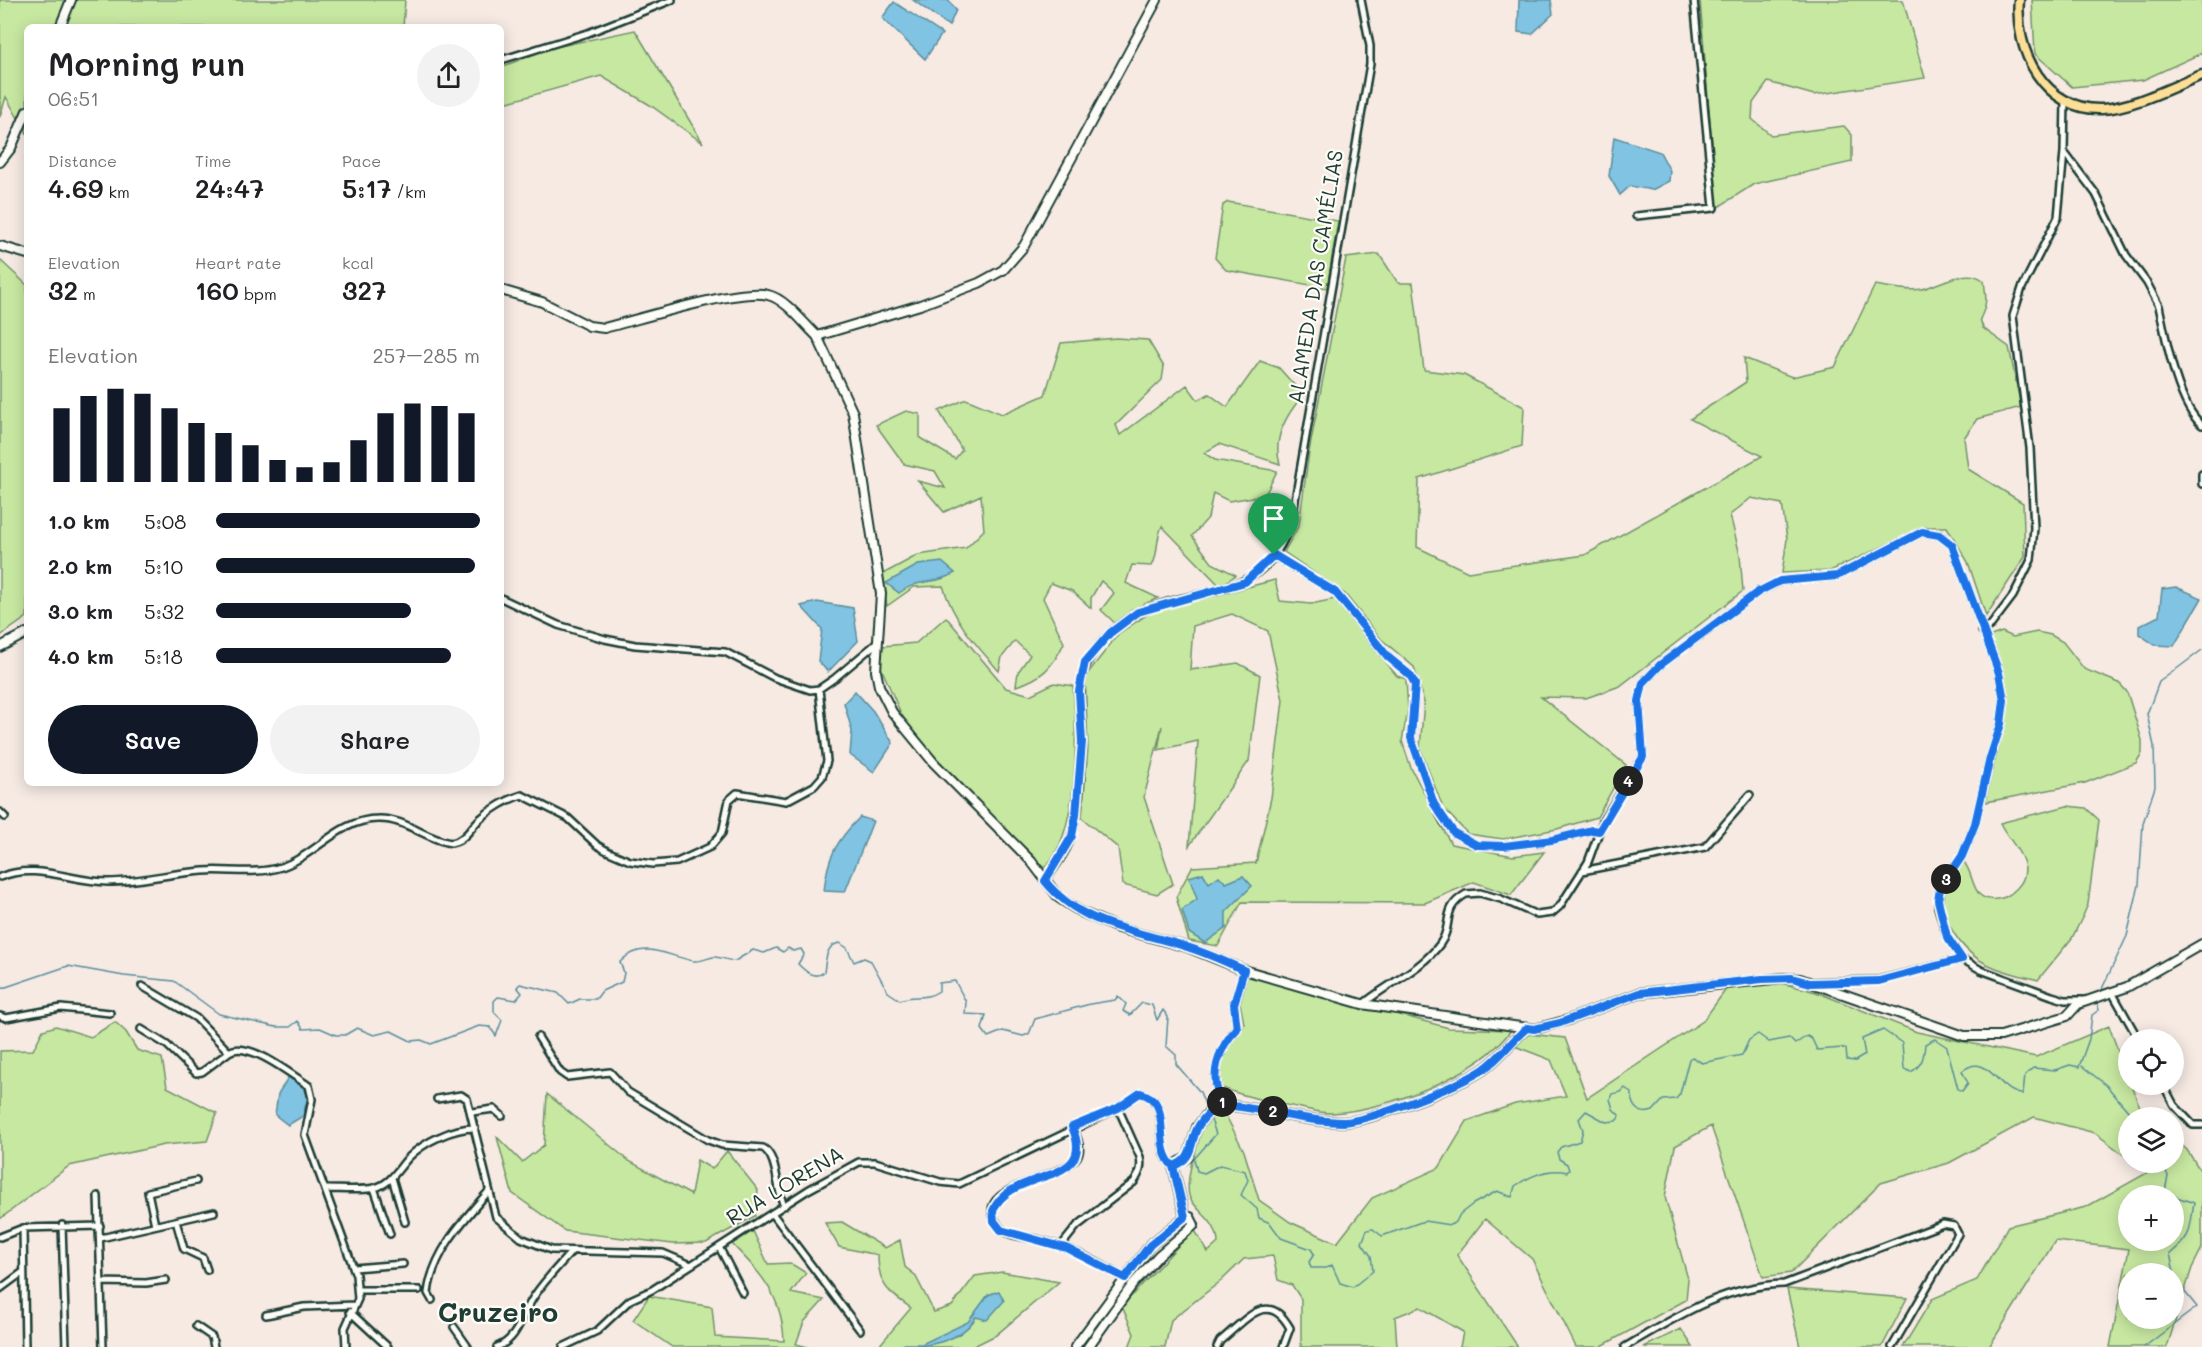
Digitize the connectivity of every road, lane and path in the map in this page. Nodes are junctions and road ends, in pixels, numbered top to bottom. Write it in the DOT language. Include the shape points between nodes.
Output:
graph roads {
  1 [pos="71,0"];
  2 [pos="672,0"];
  3 [pos="1157,0"];
  4 [pos="1361,0"];
  5 [pos="1694,0"];
  6 [pos="2019,0"];
  7 [pos="61,24"];
  8 [pos="504,59"];
  9 [pos="2202,75"];
  10 [pos="2065,100"];
  11 [pos="24,118"];
  12 [pos="2064,152"];
  13 [pos="0,162"];
  14 [pos="1636,216"];
  15 [pos="0,246"];
  16 [pos="24,253"];
  17 [pos="504,291"];
  18 [pos="817,336"];
  19 [pos="2202,425"];
  20 [pos="2202,474"];
  21 [pos="2202,484"];
  22 [pos="1274,555"];
  23 [pos="504,599"];
  24 [pos="1982,631"];
  25 [pos="24,635"];
  26 [pos="878,642"];
  27 [pos="0,647"];
  28 [pos="819,689"];
  29 [pos="1750,795"];
  30 [pos="0,812"];
  31 [pos="5,817"];
  32 [pos="1599,831"];
  33 [pos="1582,871"];
  34 [pos="0,877"];
  35 [pos="1045,881"];
  36 [pos="2202,944"];
  37 [pos="1962,959"];
  38 [pos="1244,970"];
  39 [pos="1810,983"];
  40 [pos="142,986"];
  41 [pos="2111,995"];
  42 [pos="2094,1000"];
  43 [pos="1362,1004"];
  44 [pos="110,1013"];
  45 [pos="0,1016"];
  46 [pos="1527,1028"];
  47 [pos="141,1029"];
  48 [pos="2132,1029"];
  49 [pos="538,1037"];
  50 [pos="229,1052"];
  51 [pos="2170,1095"];
  52 [pos="437,1099"];
  53 [pos="1223,1102"];
  54 [pos="1118,1108"];
  55 [pos="472,1112"];
  56 [pos="502,1116"];
  57 [pos="2202,1125"];
  58 [pos="1072,1127"];
  59 [pos="475,1128"];
  60 [pos="1173,1166"];
  61 [pos="392,1178"];
  62 [pos="196,1181"];
  63 [pos="374,1188"];
  64 [pos="327,1189"];
  65 [pos="489,1191"];
  66 [pos="98,1196"];
  67 [pos="784,1206"];
  68 [pos="214,1212"];
  69 [pos="772,1213"];
  70 [pos="1185,1217"];
  71 [pos="176,1221"];
  72 [pos="405,1222"];
  73 [pos="62,1225"];
  74 [pos="155,1225"];
  75 [pos="100,1226"];
  76 [pos="23,1228"];
  77 [pos="390,1234"];
  78 [pos="0,1237"];
  79 [pos="101,1238"];
  80 [pos="1061,1246"];
  81 [pos="719,1247"];
  82 [pos="571,1252"];
  83 [pos="403,1264"];
  84 [pos="691,1265"];
  85 [pos="354,1268"];
  86 [pos="207,1270"];
  87 [pos="23,1272"];
  88 [pos="1125,1278"];
  89 [pos="166,1280"];
  90 [pos="102,1282"];
  91 [pos="1133,1284"];
  92 [pos="0,1289"];
  93 [pos="358,1290"];
  94 [pos="418,1290"];
  95 [pos="743,1293"];
  96 [pos="432,1300"];
  97 [pos="355,1305"];
  98 [pos="350,1312"];
  99 [pos="266,1315"];
  100 [pos="196,1326"];
  101 [pos="454,1327"];
  102 [pos="860,1330"];
  103 [pos="25,1347"];
  104 [pos="66,1347"];
  105 [pos="103,1347"];
  106 [pos="214,1347"];
  107 [pos="346,1347"];
  108 [pos="388,1347"];
  109 [pos="468,1347"];
  110 [pos="497,1347"];
  111 [pos="563,1347"];
  112 [pos="1075,1347"];
  113 [pos="1088,1347"];
  114 [pos="1217,1347"];
  115 [pos="1283,1347"];
  116 [pos="1625,1347"];
  117 [pos="1892,1347"];
  1 -- 7 [label="street"];
  2 -- 8 [label="street" via="588,33"];
  3 -- 18 [label="street" via="1024,246 1011,263 990,278 959,291"];
  4 -- 22 [label="street, ALAMEDA DAS CAMÉLIAS" via="1370,46 1368,71 1292,519"];
  5 -- 14 [label="street" via="1714,208"];
  6 -- 10 [label="main road" via="2024,52 2042,82"];
  9 -- 10 [label="main road" via="2104,109"];
  10 -- 12 [label="street"];
  11 -- 13 [label="street"];
  12 -- 19 [label="street" via="2096,194 2126,255 2153,294 2178,387 2194,418"];
  12 -- 24 [label="street" via="2058,217 2019,295 2013,316 2030,447 2034,528 2031,560 2013,596"];
  15 -- 16 [label="street"];
  17 -- 18 [label="street" via="542,302 589,326 604,328 746,294 769,295"];
  18 -- 26 [label="street" via="854,413 881,594"];
  20 -- 21 [label="street"];
  22 -- 32 [label="street" via="1335,592 1388,657 1410,675 1415,684 1411,738 1434,804 1454,833 1477,845 1504,846"];
  22 -- 35 [label="street, ALAMEDA DAS CAMÉLIAS" via="1245,582 1138,612 1110,633 1085,662 1079,691 1082,742 1076,815 1072,836"];
  23 -- 28 [label="street" via="558,625 598,638 624,644 725,652 796,687"];
  24 -- 32 [label="street" via="1952,545 1939,535 1922,532 1837,576 1780,581 1758,592 1660,665 1643,683 1639,701 1643,757"];
  24 -- 37 [label="street" via="1999,673 2004,700 2002,716 1971,835 1940,889 1938,900 1947,937"];
  25 -- 27 [label="street"];
  26 -- 28 [label="street"];
  26 -- 35 [label="street" via="877,679 892,712 934,763 1031,861"];
  28 -- 34 [label="street" via="827,762 822,777 814,786 786,801 737,793 729,800 724,827 716,842 677,862 630,861 597,846 568,818 522,795 483,817 456,842 441,841 410,826 379,819 350,826 303,856 273,869 201,871 129,882 97,882 26,870"];
  29 -- 33 [label="street" via="1705,847"];
  30 -- 31 [label="street"];
  32 -- 33 [label="street"];
  33 -- 43 [label="street" via="1560,906 1545,914 1537,915 1480,893 1466,894 1451,907 1441,944"];
  35 -- 38 [label="street" via="1059,898 1081,912"];
  36 -- 41 [label="street"];
  37 -- 39 [label="street" via="1879,981"];
  37 -- 42 [label="street" via="1981,970 2058,998"];
  38 -- 43 [label="street"];
  38 -- 53 [label="street" via="1234,1004 1237,1029 1222,1047 1218,1061 1218,1094"];
  39 -- 42 [label="street" via="1964,1036 2001,1035 2067,1016 2078,1004"];
  39 -- 46 [label="street" via="1792,978 1762,979 1639,993 1560,1023"];
  40 -- 50 [label="street" via="196,1018"];
  41 -- 42 [label="street"];
  41 -- 48 [label="street"];
  43 -- 46 [label="street"];
  44 -- 45 [label="street" via="61,1008"];
  46 -- 53 [label="street" via="1501,1057 1482,1071 1438,1092 1356,1121 1329,1121"];
  47 -- 50 [label="street" via="167,1045 196,1073"];
  49 -- 67 [label="street" via="567,1077 610,1072 628,1092 708,1140 768,1151"];
  50 -- 64 [label="street" via="233,1048 248,1049 309,1086 312,1099 305,1135"];
  51 -- 57 [label="street" via="2182,1115 2193,1125"];
  52 -- 55 [label="street" via="464,1096"];
  53 -- 60 [label="street" via="1200,1123 1188,1157"];
  54 -- 58 [label="street, RUA LORENA"];
  54 -- 60 [label="street, RUA LORENA" via="1140,1093 1157,1102 1161,1145"];
  54 -- 80 [label="street" via="1140,1157 1140,1174 1077,1226"];
  55 -- 56 [label="street" via="494,1109"];
  55 -- 59 [label="street"];
  58 -- 67 [label="street, RUA LORENA" via="963,1183 940,1182 867,1160"];
  58 -- 80 [label="street" via="1079,1142 1076,1160 1037,1181 1013,1187 996,1202 993,1211 1001,1230"];
  59 -- 61 [label="street" via="459,1130 421,1147"];
  59 -- 65 [label="street"];
  60 -- 70 [label="street"];
  61 -- 63 [label="street"];
  61 -- 72 [label="street"];
  62 -- 74 [label="street" via="148,1192"];
  63 -- 64 [label="street"];
  63 -- 77 [label="street"];
  64 -- 85 [label="street"];
  65 -- 82 [label="street" via="496,1217 521,1238 551,1250"];
  65 -- 96 [label="street" via="459,1226 435,1264 428,1293"];
  66 -- 75 [label="street"];
  67 -- 69 [label="street, RUA LORENA"];
  68 -- 71 [label="street"];
  69 -- 81 [label="street, RUA LORENA"];
  69 -- 102 [label="street"];
  70 -- 88 [label="street" via="1150,1245"];
  70 -- 91 [label="street" via="1190,1217 1194,1225 1159,1254"];
  71 -- 74 [label="street"];
  71 -- 86 [label="street" via="184,1249 203,1258"];
  73 -- 75 [label="street"];
  73 -- 76 [label="street"];
  73 -- 104 [label="street"];
  74 -- 79 [label="street"];
  75 -- 79 [label="street"];
  76 -- 78 [label="street"];
  76 -- 87 [label="street"];
  79 -- 90 [label="street"];
  80 -- 88 [label="street"];
  81 -- 84 [label="street, RUA LORENA"];
  81 -- 95 [label="street"];
  82 -- 84 [label="street" via="663,1253"];
  82 -- 110 [label="street" via="534,1296 515,1334"];
  83 -- 85 [label="street"];
  84 -- 111 [label="street, RUA LORENA" via="630,1300 597,1331"];
  85 -- 93 [label="street"];
  87 -- 92 [label="street"];
  87 -- 103 [label="street"];
  88 -- 91 [label="street"];
  88 -- 112 [label="street"];
  89 -- 90 [label="street"];
  90 -- 105 [label="street"];
  91 -- 113 [label="street"];
  93 -- 94 [label="street"];
  93 -- 97 [label="street"];
  97 -- 98 [label="street"];
  97 -- 99 [label="street" via="304,1307"];
  98 -- 107 [label="street" via="345,1328"];
  98 -- 108 [label="street"];
  100 -- 106 [label="street" via="212,1337"];
  101 -- 109 [label="street"];
  114 -- 115 [label="street" via="1261,1309 1272,1308 1282,1314 1290,1328"];
  116 -- 117 [label="street" via="1700,1303 1756,1285 1784,1284 1943,1224 1954,1226 1958,1234"];
}
